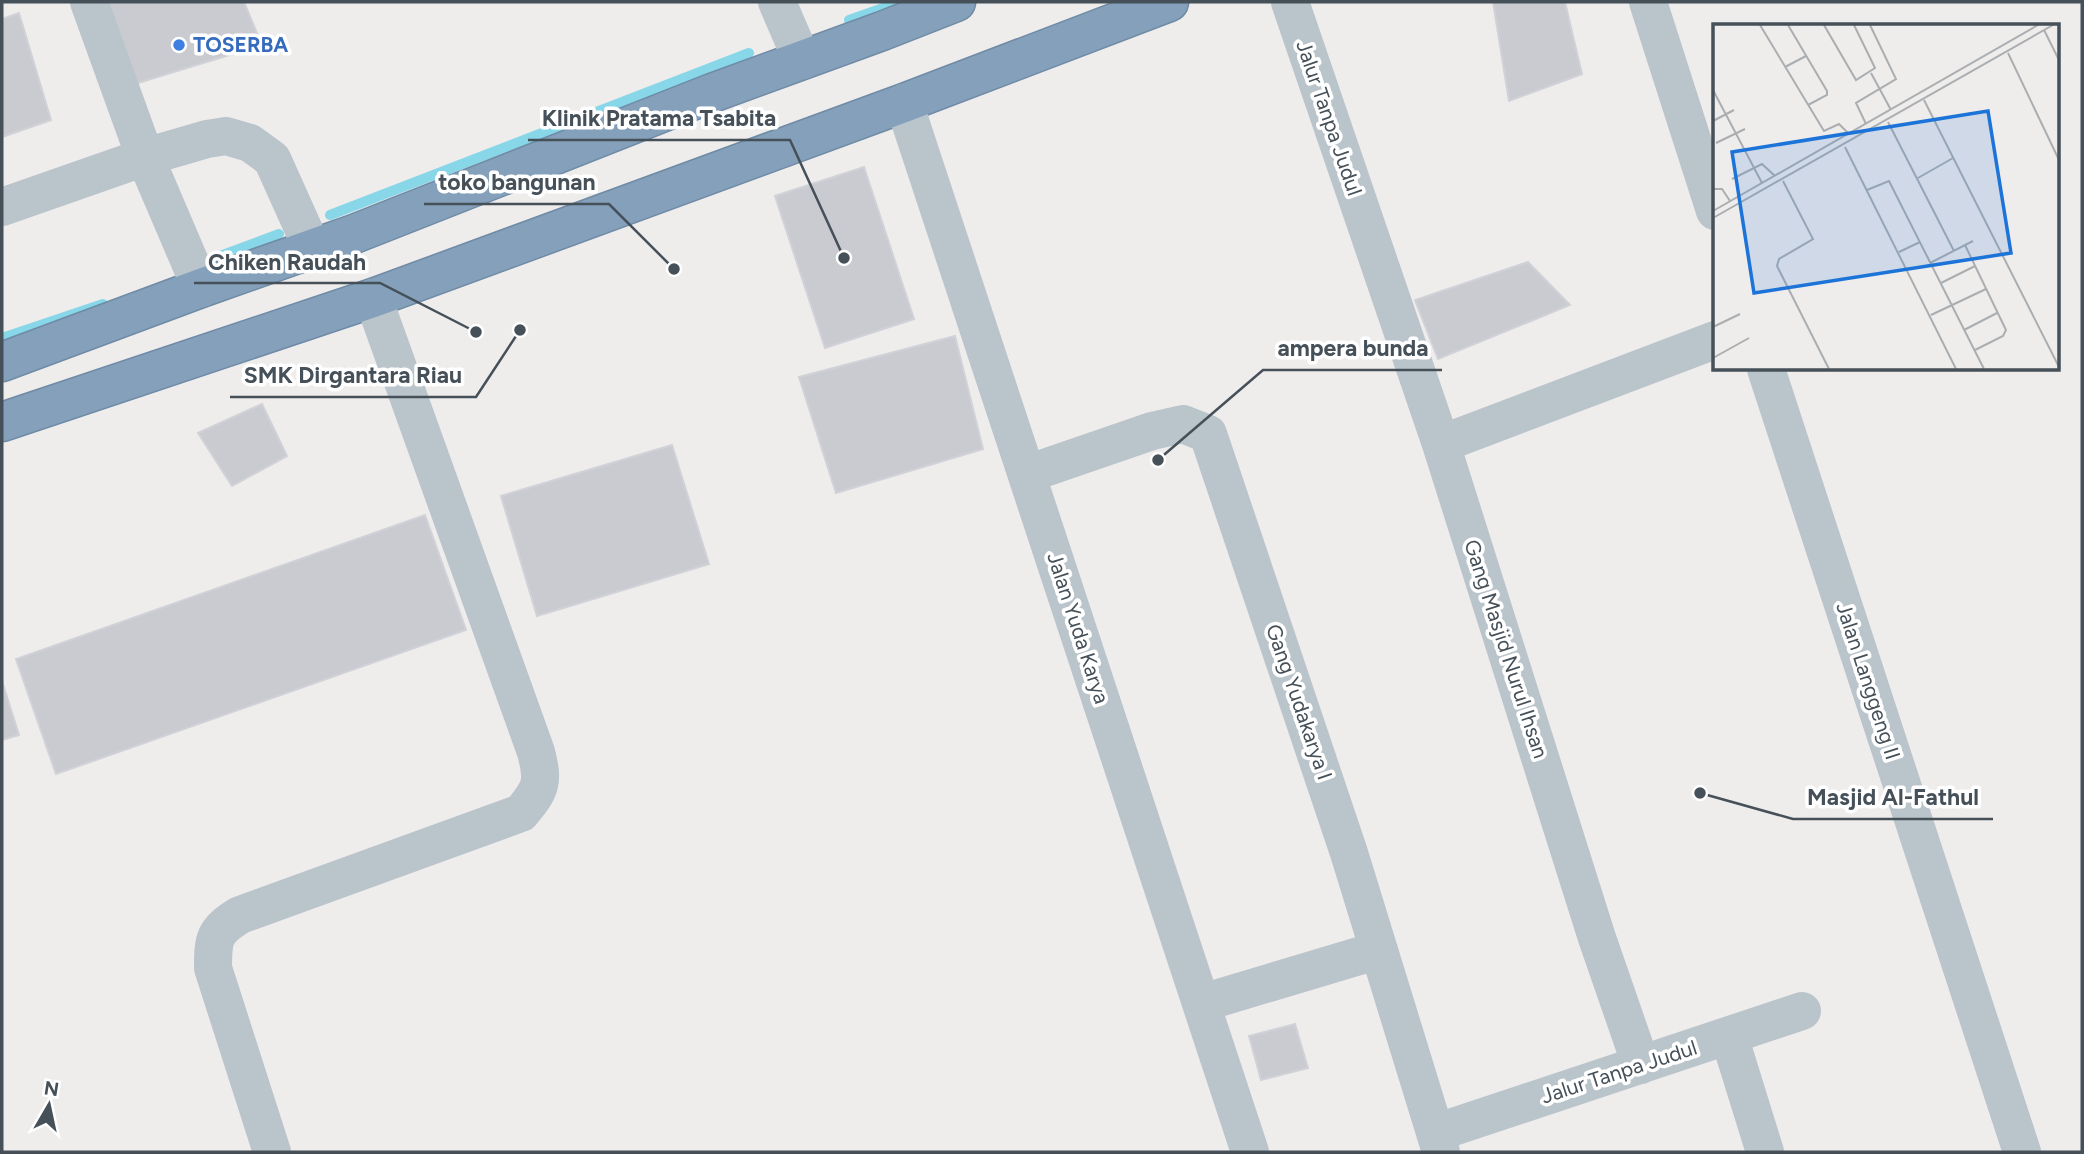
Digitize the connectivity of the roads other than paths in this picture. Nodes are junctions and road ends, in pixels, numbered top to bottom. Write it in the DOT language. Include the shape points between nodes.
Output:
graph roads {
  1 [pos="89,2"];
  2 [pos="777,2"];
  3 [pos="1168,2"];
  4 [pos="1290,2"];
  5 [pos="1648,2"];
  6 [pos="951,3"];
  7 [pos="802,61"];
  8 [pos="904,103"];
  9 [pos="145,157"];
  10 [pos="1713,205"];
  11 [pos="2,207"];
  12 [pos="1369,234"];
  13 [pos="312,248"];
  14 [pos="201,288"];
  15 [pos="373,298"];
  16 [pos="1713,341"];
  17 [pos="2,362"];
  18 [pos="1767,371"];
  19 [pos="2,422"];
  20 [pos="1441,444"];
  21 [pos="1027,474"];
  22 [pos="1379,950"];
  23 [pos="1202,1003"];
  24 [pos="1802,1011"];
  25 [pos="1729,1036"];
  26 [pos="1641,1065"];
  27 [pos="1438,1143"];
  28 [pos="272,1152"];
  29 [pos="1251,1152"];
  30 [pos="1765,1152"];
  31 [pos="2022,1152"];
  1 -- 9 [label="street"];
  2 -- 7 [label="street"];
  3 -- 8 [label="highway"];
  4 -- 12 [label="street, Jalur Tanpa Judul"];
  5 -- 10 [label="street"];
  6 -- 7 [label="highway"];
  7 -- 13 [label="highway"];
  8 -- 15 [label="highway"];
  8 -- 21 [label="street, Jalan Yuda Karya"];
  9 -- 11 [label="street"];
  9 -- 13 [label="street" via="226,136 250,143 272,159"];
  9 -- 14 [label="street"];
  12 -- 20 [label="street, Gang Masjid Nurul Ihsan"];
  13 -- 14 [label="highway"];
  14 -- 17 [label="highway"];
  15 -- 19 [label="highway"];
  15 -- 28 [label="street" via="541,771 538,792 521,813 240,915 222,927 213,943 213,968"];
  16 -- 20 [label="street"];
  18 -- 31 [label="street, Jalan Langgeng II"];
  20 -- 26 [label="street, Gang Masjid Nurul Ihsan"];
  21 -- 22 [label="street, Gang Yudakarya I" via="1152,431 1184,424 1208,434"];
  21 -- 23 [label="street, Jalan Yuda Karya"];
  22 -- 23 [label="street"];
  22 -- 27 [label="street, Gang Yudakarya I"];
  23 -- 29 [label="street, Jalan Yuda Karya"];
  24 -- 25 [label="street, Jalur Tanpa Judul"];
  25 -- 26 [label="street, Jalur Tanpa Judul"];
  25 -- 30 [label="street"];
  26 -- 27 [label="street, Jalur Tanpa Judul"];
}
